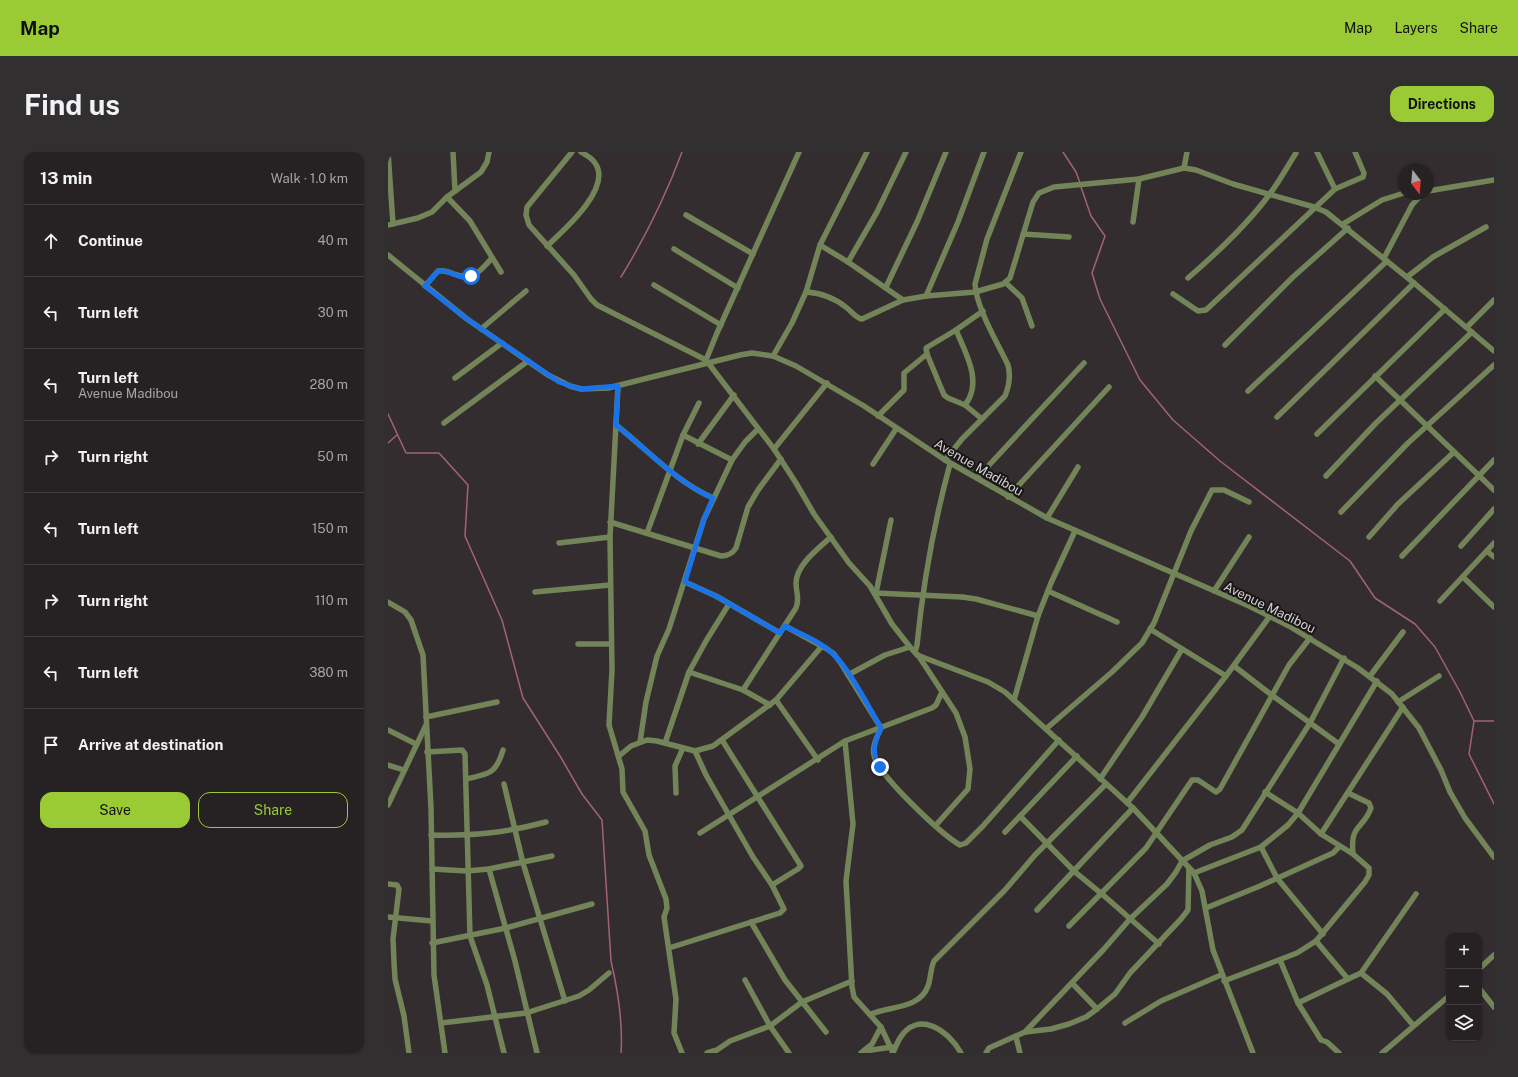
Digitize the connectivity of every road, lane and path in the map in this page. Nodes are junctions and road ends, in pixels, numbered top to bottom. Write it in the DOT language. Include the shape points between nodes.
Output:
graph roads {
  1 [pos="388,152"];
  2 [pos="453,152"];
  3 [pos="489,152"];
  4 [pos="572,152"];
  5 [pos="581,152"];
  6 [pos="799,152"];
  7 [pos="867,152"];
  8 [pos="906,152"];
  9 [pos="946,152"];
  10 [pos="984,152"];
  11 [pos="1022,152"];
  12 [pos="1187,152"];
  13 [pos="1317,152"];
  14 [pos="1355,152"];
  15 [pos="1296,153"];
  16 [pos="1184,168"];
  17 [pos="1139,179"];
  18 [pos="1494,180"];
  19 [pos="1335,189"];
  20 [pos="1434,190"];
  21 [pos="455,191"];
  22 [pos="1270,195"];
  23 [pos="1398,195"];
  24 [pos="447,197"];
  25 [pos="1418,200"];
  26 [pos="1314,207"];
  27 [pos="686,215"];
  28 [pos="1133,222"];
  29 [pos="390,225"];
  30 [pos="1345,226"];
  31 [pos="1486,227"];
  32 [pos="1023,234"];
  33 [pos="1069,237"];
  34 [pos="820,245"];
  35 [pos="547,246"];
  36 [pos="674,249"];
  37 [pos="753,254"];
  38 [pos="388,255"];
  39 [pos="491,259"];
  40 [pos="1386,259"];
  41 [pos="848,262"];
  42 [pos="501,272"];
  43 [pos="1407,277"];
  44 [pos="1188,278"];
  45 [pos="1006,283"];
  46 [pos="1414,283"];
  47 [pos="654,285"];
  48 [pos="425,286"];
  49 [pos="886,287"];
  50 [pos="738,288"];
  51 [pos="526,291"];
  52 [pos="806,292"];
  53 [pos="975,292"];
  54 [pos="1173,294"];
  55 [pos="926,296"];
  56 [pos="903,300"];
  57 [pos="1494,300"];
  58 [pos="1445,309"];
  59 [pos="982,311"];
  60 [pos="721,324"];
  61 [pos="1032,326"];
  62 [pos="1467,327"];
  63 [pos="481,328"];
  64 [pos="956,330"];
  65 [pos="1472,332"];
  66 [pos="502,342"];
  67 [pos="1225,345"];
  68 [pos="1494,351"];
  69 [pos="927,354"];
  70 [pos="773,356"];
  71 [pos="528,361"];
  72 [pos="708,362"];
  73 [pos="1084,363"];
  74 [pos="1494,365"];
  75 [pos="1375,376"];
  76 [pos="456,378"];
  77 [pos="827,383"];
  78 [pos="618,386"];
  79 [pos="1109,387"];
  80 [pos="1248,391"];
  81 [pos="734,395"];
  82 [pos="1401,400"];
  83 [pos="699,403"];
  84 [pos="965,405"];
  85 [pos="878,416"];
  86 [pos="1277,417"];
  87 [pos="982,419"];
  88 [pos="444,422"];
  89 [pos="616,425"];
  90 [pos="1427,425"];
  91 [pos="758,429"];
  92 [pos="896,429"];
  93 [pos="1316,434"];
  94 [pos="683,435"];
  95 [pos="698,444"];
  96 [pos="774,449"];
  97 [pos="1454,452"];
  98 [pos="780,459"];
  99 [pos="732,460"];
  100 [pos="1494,460"];
  101 [pos="948,462"];
  102 [pos="873,464"];
  103 [pos="1078,467"];
  104 [pos="670,469"];
  105 [pos="1479,475"];
  106 [pos="1326,476"];
  107 [pos="976,478"];
  108 [pos="1494,490"];
  109 [pos="1008,497"];
  110 [pos="713,498"];
  111 [pos="1249,502"];
  112 [pos="1494,509"];
  113 [pos="1341,512"];
  114 [pos="1047,518"];
  115 [pos="891,520"];
  116 [pos="610,522"];
  117 [pos="1075,531"];
  118 [pos="647,533"];
  119 [pos="610,537"];
  120 [pos="831,537"];
  121 [pos="1249,537"];
  122 [pos="1369,537"];
  123 [pos="559,543"];
  124 [pos="1494,544"];
  125 [pos="1461,546"];
  126 [pos="696,549"];
  127 [pos="1488,551"];
  128 [pos="1402,556"];
  129 [pos="1494,557"];
  130 [pos="1174,573"];
  131 [pos="1463,578"];
  132 [pos="685,582"];
  133 [pos="610,585"];
  134 [pos="1048,591"];
  135 [pos="1214,591"];
  136 [pos="535,592"];
  137 [pos="875,593"];
  138 [pos="922,594"];
  139 [pos="1440,601"];
  140 [pos="388,602"];
  141 [pos="729,604"];
  142 [pos="1494,607"];
  143 [pos="1038,616"];
  144 [pos="1270,616"];
  145 [pos="1117,622"];
  146 [pos="785,626"];
  147 [pos="1150,629"];
  148 [pos="1403,632"];
  149 [pos="780,633"];
  150 [pos="1310,638"];
  151 [pos="578,644"];
  152 [pos="611,644"];
  153 [pos="822,646"];
  154 [pos="910,647"];
  155 [pos="1182,648"];
  156 [pos="916,654"];
  157 [pos="1344,658"];
  158 [pos="1234,666"];
  159 [pos="689,672"];
  160 [pos="848,675"];
  161 [pos="1226,676"];
  162 [pos="1370,676"];
  163 [pos="1439,676"];
  164 [pos="1377,681"];
  165 [pos="743,690"];
  166 [pos="942,692"];
  167 [pos="1273,696"];
  168 [pos="776,700"];
  169 [pos="1014,700"];
  170 [pos="497,702"];
  171 [pos="1398,702"];
  172 [pos="770,705"];
  173 [pos="1403,707"];
  174 [pos="426,717"];
  175 [pos="1310,723"];
  176 [pos="426,725"];
  177 [pos="881,728"];
  178 [pos="1047,728"];
  179 [pos="388,730"];
  180 [pos="722,740"];
  181 [pos="1059,740"];
  182 [pos="845,741"];
  183 [pos="640,742"];
  184 [pos="665,743"];
  185 [pos="416,744"];
  186 [pos="1339,744"];
  187 [pos="684,748"];
  188 [pos="503,750"];
  189 [pos="695,751"];
  190 [pos="427,752"];
  191 [pos="619,756"];
  192 [pos="1077,756"];
  193 [pos="818,760"];
  194 [pos="388,765"];
  195 [pos="404,770"];
  196 [pos="466,779"];
  197 [pos="1100,779"];
  198 [pos="504,784"];
  199 [pos="1106,784"];
  200 [pos="1266,792"];
  201 [pos="676,793"];
  202 [pos="1348,793"];
  203 [pos="758,798"];
  204 [pos="1127,803"];
  205 [pos="388,805"];
  206 [pos="1133,808"];
  207 [pos="1298,814"];
  208 [pos="729,815"];
  209 [pos="1020,816"];
  210 [pos="546,822"];
  211 [pos="936,826"];
  212 [pos="515,830"];
  213 [pos="1005,832"];
  214 [pos="700,833"];
  215 [pos="1321,834"];
  216 [pos="431,835"];
  217 [pos="1157,835"];
  218 [pos="467,836"];
  219 [pos="1047,843"];
  220 [pos="1261,847"];
  221 [pos="1339,847"];
  222 [pos="1353,854"];
  223 [pos="552,856"];
  224 [pos="1494,857"];
  225 [pos="1182,861"];
  226 [pos="523,863"];
  227 [pos="432,869"];
  228 [pos="489,869"];
  229 [pos="467,871"];
  230 [pos="1192,871"];
  231 [pos="1074,872"];
  232 [pos="1277,878"];
  233 [pos="388,884"];
  234 [pos="772,884"];
  235 [pos="1102,894"];
  236 [pos="1416,894"];
  237 [pos="592,904"];
  238 [pos="1206,908"];
  239 [pos="1037,910"];
  240 [pos="388,916"];
  241 [pos="395,918"];
  242 [pos="540,918"];
  243 [pos="1130,919"];
  244 [pos="432,921"];
  245 [pos="751,922"];
  246 [pos="1068,926"];
  247 [pos="506,928"];
  248 [pos="1323,934"];
  249 [pos="470,936"];
  250 [pos="1316,942"];
  251 [pos="432,943"];
  252 [pos="1160,944"];
  253 [pos="669,948"];
  254 [pos="1494,955"];
  255 [pos="1280,960"];
  256 [pos="1482,965"];
  257 [pos="609,973"];
  258 [pos="1361,974"];
  259 [pos="1221,975"];
  260 [pos="1348,979"];
  261 [pos="746,980"];
  262 [pos="852,981"];
  263 [pos="1224,981"];
  264 [pos="1072,983"];
  265 [pos="1482,992"];
  266 [pos="1446,998"];
  267 [pos="565,1001"];
  268 [pos="802,1002"];
  269 [pos="1298,1003"];
  270 [pos="1494,1007"];
  271 [pos="1097,1009"];
  272 [pos="526,1013"];
  273 [pos="871,1014"];
  274 [pos="493,1015"];
  275 [pos="441,1023"];
  276 [pos="1125,1023"];
  277 [pos="1413,1025"];
  278 [pos="770,1026"];
  279 [pos="881,1026"];
  280 [pos="826,1032"];
  281 [pos="1024,1032"];
  282 [pos="1016,1037"];
  283 [pos="718,1051"];
  284 [pos="893,1051"];
  285 [pos="863,1052"];
  286 [pos="409,1053"];
  287 [pos="445,1053"];
  288 [pos="504,1053"];
  289 [pos="537,1053"];
  290 [pos="682,1053"];
  291 [pos="707,1053"];
  292 [pos="789,1053"];
  293 [pos="961,1053"];
  294 [pos="986,1053"];
  295 [pos="1020,1053"];
  296 [pos="1253,1053"];
  297 [pos="1339,1053"];
  298 [pos="1382,1053"];
  1 -- 29 [label="street"];
  2 -- 21 [label="street"];
  3 -- 21 [label="street" via="481,172"];
  4 -- 35 [label="street" via="527,207 526,220"];
  5 -- 35 [label="street" via="592,159 598,167 595,189 584,210"];
  6 -- 37 [label="street"];
  7 -- 34 [label="street"];
  8 -- 41 [label="street" via="877,212"];
  9 -- 49 [label="street"];
  10 -- 55 [label="street" via="958,222"];
  11 -- 53 [label="street" via="987,239 978,268"];
  12 -- 16 [label="street"];
  13 -- 19 [label="street"];
  14 -- 19 [label="street" via="1364,173 1363,177"];
  15 -- 22 [label="street"];
  16 -- 17 [label="street"];
  16 -- 22 [label="street"];
  17 -- 28 [label="street"];
  17 -- 32 [label="street" via="1046,189 1039,193 1033,202"];
  18 -- 20 [label="street"];
  19 -- 26 [label="street"];
  21 -- 24 [label="street"];
  22 -- 26 [label="street"];
  22 -- 44 [label="street" via="1228,241"];
  23 -- 30 [label="street" via="1382,200"];
  24 -- 29 [label="street" via="426,215"];
  24 -- 39 [label="street" via="470,221"];
  25 -- 40 [label="street"];
  26 -- 30 [label="street"];
  26 -- 54 [label="street" via="1206,310 1198,311"];
  27 -- 37 [label="street"];
  30 -- 40 [label="street"];
  30 -- 67 [label="street"];
  31 -- 43 [label="street" via="1433,257"];
  32 -- 33 [label="street"];
  32 -- 45 [label="street" via="1010,278"];
  34 -- 41 [label="street"];
  34 -- 52 [label="street"];
  35 -- 72 [label="street" via="597,305"];
  36 -- 50 [label="street"];
  37 -- 50 [label="street"];
  38 -- 48 [label="street, Avenue Madibou"];
  39 -- 42 [label="street"];
  39 -- 48 [label="street" via="471,276 464,278 443,270 438,271"];
  40 -- 43 [label="street"];
  40 -- 80 [label="street"];
  41 -- 49 [label="street"];
  43 -- 46 [label="street"];
  45 -- 53 [label="street"];
  45 -- 61 [label="street" via="1022,298"];
  46 -- 58 [label="street"];
  46 -- 86 [label="street"];
  47 -- 60 [label="street"];
  48 -- 63 [label="street, Avenue Madibou"];
  49 -- 56 [label="street"];
  50 -- 60 [label="street"];
  51 -- 63 [label="street"];
  52 -- 56 [label="street" via="820,293 838,301 862,319"];
  52 -- 70 [label="street"];
  53 -- 55 [label="street"];
  53 -- 59 [label="street"];
  55 -- 56 [label="street"];
  57 -- 62 [label="street"];
  58 -- 62 [label="street"];
  58 -- 75 [label="street"];
  59 -- 64 [label="street"];
  59 -- 87 [label="street" via="1010,372 1005,396"];
  60 -- 72 [label="street"];
  62 -- 65 [label="street"];
  63 -- 66 [label="street, Avenue Madibou"];
  64 -- 69 [label="street" via="927,346"];
  64 -- 84 [label="street" via="974,384 971,397"];
  65 -- 68 [label="street"];
  65 -- 82 [label="street"];
  66 -- 71 [label="street, Avenue Madibou"];
  66 -- 76 [label="street"];
  69 -- 84 [label="street" via="944,395"];
  69 -- 85 [label="street" via="904,373 904,390"];
  70 -- 72 [label="street, Avenue Madibou" via="752,353"];
  70 -- 77 [label="street, Avenue Madibou"];
  71 -- 78 [label="street, Avenue Madibou" via="570,386 593,389"];
  71 -- 88 [label="street"];
  72 -- 78 [label="street, Avenue Madibou"];
  72 -- 81 [label="street"];
  73 -- 107 [label="street"];
  74 -- 90 [label="street"];
  75 -- 82 [label="street"];
  75 -- 93 [label="street"];
  77 -- 85 [label="street, Avenue Madibou"];
  77 -- 96 [label="street"];
  78 -- 89 [label="street"];
  79 -- 109 [label="street"];
  81 -- 91 [label="street"];
  81 -- 95 [label="street"];
  82 -- 90 [label="street"];
  82 -- 106 [label="street"];
  83 -- 94 [label="street"];
  84 -- 87 [label="street"];
  85 -- 92 [label="street, Avenue Madibou"];
  87 -- 101 [label="street" via="962,439"];
  89 -- 104 [label="street"];
  89 -- 116 [label="street"];
  90 -- 97 [label="street"];
  90 -- 113 [label="street"];
  91 -- 96 [label="street"];
  91 -- 99 [label="street"];
  92 -- 101 [label="street, Avenue Madibou"];
  92 -- 102 [label="street"];
  94 -- 95 [label="street"];
  94 -- 104 [label="street"];
  95 -- 99 [label="street"];
  96 -- 98 [label="street"];
  97 -- 105 [label="street"];
  97 -- 122 [label="street" via="1398,504"];
  98 -- 120 [label="street"];
  98 -- 126 [label="street" via="748,507 732,554 721,556"];
  99 -- 110 [label="street"];
  100 -- 105 [label="street"];
  101 -- 107 [label="street, Avenue Madibou"];
  101 -- 138 [label="street"];
  103 -- 114 [label="street"];
  104 -- 110 [label="street" via="692,488"];
  104 -- 118 [label="street"];
  105 -- 108 [label="street"];
  105 -- 128 [label="street"];
  107 -- 109 [label="street, Avenue Madibou"];
  109 -- 114 [label="street, Avenue Madibou"];
  110 -- 126 [label="street"];
  111 -- 130 [label="street" via="1224,490 1212,490"];
  112 -- 125 [label="street"];
  114 -- 117 [label="street, Avenue Madibou"];
  115 -- 137 [label="street"];
  116 -- 118 [label="street"];
  116 -- 119 [label="street"];
  117 -- 130 [label="street, Avenue Madibou"];
  117 -- 134 [label="street"];
  118 -- 126 [label="street"];
  119 -- 123 [label="street"];
  119 -- 133 [label="street"];
  120 -- 137 [label="street"];
  120 -- 146 [label="street" via="809,559 798,577 796,583 799,602"];
  121 -- 135 [label="street"];
  124 -- 127 [label="street"];
  126 -- 132 [label="street"];
  127 -- 129 [label="street"];
  127 -- 131 [label="street"];
  130 -- 135 [label="street, Avenue Madibou"];
  130 -- 147 [label="street"];
  131 -- 139 [label="street"];
  131 -- 142 [label="street"];
  132 -- 141 [label="street"];
  132 -- 183 [label="street" via="657,656"];
  133 -- 136 [label="street"];
  133 -- 152 [label="street"];
  134 -- 143 [label="street"];
  134 -- 145 [label="street"];
  135 -- 144 [label="street, Avenue Madibou"];
  137 -- 138 [label="street"];
  137 -- 154 [label="street" via="892,624"];
  138 -- 143 [label="street" via="976,599"];
  138 -- 156 [label="street"];
  140 -- 174 [label="street" via="405,612 420,643 423,655"];
  141 -- 149 [label="street"];
  141 -- 159 [label="street"];
  143 -- 169 [label="street"];
  144 -- 150 [label="street, Avenue Madibou"];
  144 -- 158 [label="street"];
  146 -- 149 [label="street"];
  146 -- 153 [label="street"];
  147 -- 155 [label="street"];
  147 -- 178 [label="street" via="1131,655"];
  148 -- 162 [label="street"];
  149 -- 165 [label="street"];
  150 -- 157 [label="street, Avenue Madibou"];
  150 -- 167 [label="street" via="1289,665"];
  151 -- 152 [label="street"];
  152 -- 191 [label="street" via="609,725"];
  153 -- 160 [label="street" via="834,654"];
  153 -- 168 [label="street"];
  154 -- 156 [label="street"];
  154 -- 160 [label="street" via="885,655"];
  155 -- 161 [label="street"];
  155 -- 197 [label="street" via="1142,716"];
  156 -- 166 [label="street"];
  156 -- 169 [label="street" via="988,682"];
  157 -- 162 [label="street, Avenue Madibou"];
  157 -- 175 [label="street"];
  158 -- 161 [label="street"];
  158 -- 167 [label="street"];
  159 -- 165 [label="street"];
  159 -- 184 [label="street"];
  160 -- 177 [label="street"];
  161 -- 204 [label="street"];
  162 -- 164 [label="street, Avenue Madibou"];
  163 -- 171 [label="street"];
  164 -- 171 [label="street, Avenue Madibou"];
  164 -- 186 [label="street"];
  165 -- 172 [label="street"];
  166 -- 177 [label="street" via="932,708"];
  166 -- 211 [label="street" via="961,724 968,749 971,777 968,790"];
  167 -- 175 [label="street"];
  167 -- 217 [label="street" via="1220,789 1212,791 1198,780 1192,780"];
  168 -- 172 [label="street"];
  168 -- 193 [label="street"];
  169 -- 178 [label="street"];
  170 -- 174 [label="street"];
  171 -- 173 [label="street, Avenue Madibou"];
  172 -- 180 [label="street"];
  173 -- 202 [label="street"];
  173 -- 224 [label="street, Avenue Madibou" via="1419,728 1442,770 1450,792"];
  174 -- 176 [label="street"];
  175 -- 186 [label="street"];
  175 -- 200 [label="street"];
  176 -- 185 [label="street"];
  176 -- 190 [label="street"];
  177 -- 182 [label="street"];
  177 -- 211 [label="street" via="874,748 876,761 895,786"];
  178 -- 181 [label="street"];
  179 -- 185 [label="street"];
  180 -- 189 [label="street"];
  180 -- 203 [label="street"];
  181 -- 192 [label="street"];
  181 -- 211 [label="street" via="966,843 960,845"];
  182 -- 193 [label="street"];
  182 -- 262 [label="street" via="853,824 846,881"];
  183 -- 184 [label="street" via="647,740"];
  183 -- 191 [label="street"];
  184 -- 187 [label="street"];
  185 -- 195 [label="street"];
  186 -- 207 [label="street"];
  187 -- 189 [label="street"];
  187 -- 201 [label="street" via="675,766"];
  188 -- 196 [label="street" via="499,764 492,772"];
  189 -- 208 [label="street"];
  190 -- 196 [label="street" via="462,750 466,760"];
  190 -- 216 [label="street"];
  191 -- 253 [label="street" via="623,792 645,831 649,855 666,899 664,917"];
  192 -- 197 [label="street"];
  192 -- 209 [label="street"];
  193 -- 203 [label="street"];
  194 -- 195 [label="street"];
  195 -- 205 [label="street"];
  196 -- 218 [label="street"];
  197 -- 199 [label="street"];
  198 -- 212 [label="street"];
  199 -- 204 [label="street"];
  199 -- 219 [label="street"];
  200 -- 207 [label="street"];
  200 -- 225 [label="street" via="1242,830"];
  202 -- 215 [label="street"];
  202 -- 222 [label="street" via="1369,803 1371,808 1351,839"];
  203 -- 208 [label="street"];
  203 -- 234 [label="street" via="801,866"];
  204 -- 206 [label="street"];
  206 -- 217 [label="street"];
  206 -- 231 [label="street"];
  207 -- 215 [label="street"];
  207 -- 220 [label="street"];
  208 -- 214 [label="street"];
  208 -- 234 [label="street"];
  209 -- 213 [label="street"];
  209 -- 219 [label="street"];
  210 -- 212 [label="street"];
  212 -- 218 [label="street"];
  212 -- 226 [label="street"];
  215 -- 221 [label="street"];
  216 -- 218 [label="street"];
  216 -- 227 [label="street"];
  217 -- 225 [label="street"];
  217 -- 235 [label="street"];
  218 -- 229 [label="street"];
  219 -- 231 [label="street"];
  219 -- 273 [label="street" via="934,962 928,986 919,999 905,1006 884,1008"];
  220 -- 230 [label="street"];
  220 -- 232 [label="street"];
  221 -- 222 [label="street"];
  221 -- 232 [label="street" via="1333,853"];
  222 -- 248 [label="street" via="1369,868 1369,875"];
  223 -- 226 [label="street"];
  225 -- 230 [label="street"];
  225 -- 243 [label="street" via="1167,884"];
  226 -- 228 [label="street"];
  226 -- 242 [label="street"];
  227 -- 229 [label="street"];
  227 -- 244 [label="street"];
  228 -- 229 [label="street"];
  228 -- 247 [label="street"];
  229 -- 249 [label="street"];
  230 -- 238 [label="street" via="1202,891"];
  230 -- 252 [label="street" via="1188,910"];
  231 -- 235 [label="street"];
  231 -- 239 [label="street"];
  232 -- 238 [label="street"];
  232 -- 248 [label="street"];
  233 -- 241 [label="street" via="397,885 399,889"];
  234 -- 245 [label="street" via="784,909 782,912"];
  235 -- 243 [label="street"];
  235 -- 246 [label="street"];
  236 -- 258 [label="street"];
  237 -- 242 [label="street"];
  238 -- 259 [label="street" via="1213,950"];
  240 -- 241 [label="street"];
  241 -- 244 [label="street"];
  241 -- 286 [label="street" via="395,979"];
  242 -- 247 [label="street"];
  242 -- 267 [label="street"];
  243 -- 252 [label="street"];
  243 -- 264 [label="street"];
  244 -- 251 [label="street"];
  245 -- 253 [label="street"];
  245 -- 268 [label="street" via="785,980"];
  247 -- 249 [label="street"];
  247 -- 272 [label="street"];
  248 -- 250 [label="street"];
  249 -- 251 [label="street"];
  249 -- 274 [label="street" via="487,985"];
  250 -- 255 [label="street"];
  250 -- 260 [label="street"];
  251 -- 275 [label="street"];
  252 -- 271 [label="street" via="1130,973 1115,994"];
  253 -- 290 [label="street" via="676,1000 674,1033"];
  254 -- 256 [label="street"];
  255 -- 263 [label="street"];
  255 -- 269 [label="street"];
  257 -- 267 [label="street" via="589,990"];
  258 -- 260 [label="street"];
  258 -- 277 [label="street" via="1387,994"];
  259 -- 263 [label="street"];
  259 -- 276 [label="street" via="1161,1001"];
  260 -- 269 [label="street"];
  261 -- 278 [label="street"];
  262 -- 268 [label="street"];
  262 -- 273 [label="street" via="854,997"];
  263 -- 296 [label="street"];
  264 -- 271 [label="street"];
  264 -- 281 [label="street"];
  265 -- 270 [label="street"];
  266 -- 277 [label="street"];
  267 -- 272 [label="street"];
  268 -- 278 [label="street"];
  268 -- 280 [label="street"];
  269 -- 297 [label="street" via="1321,1040"];
  271 -- 281 [label="street" via="1069,1024"];
  272 -- 274 [label="street"];
  272 -- 289 [label="street"];
  273 -- 279 [label="street"];
  274 -- 275 [label="street"];
  274 -- 288 [label="street"];
  275 -- 287 [label="street"];
  277 -- 298 [label="street"];
  278 -- 283 [label="street" via="730,1041"];
  278 -- 292 [label="street"];
  279 -- 284 [label="street"];
  279 -- 285 [label="street" via="872,1044"];
  281 -- 282 [label="street"];
  282 -- 294 [label="street" via="989,1048"];
  282 -- 295 [label="street"];
  283 -- 291 [label="street"];
  284 -- 285 [label="street"];
  284 -- 293 [label="street" via="900,1038 919,1024 931,1025 944,1031"];
}
